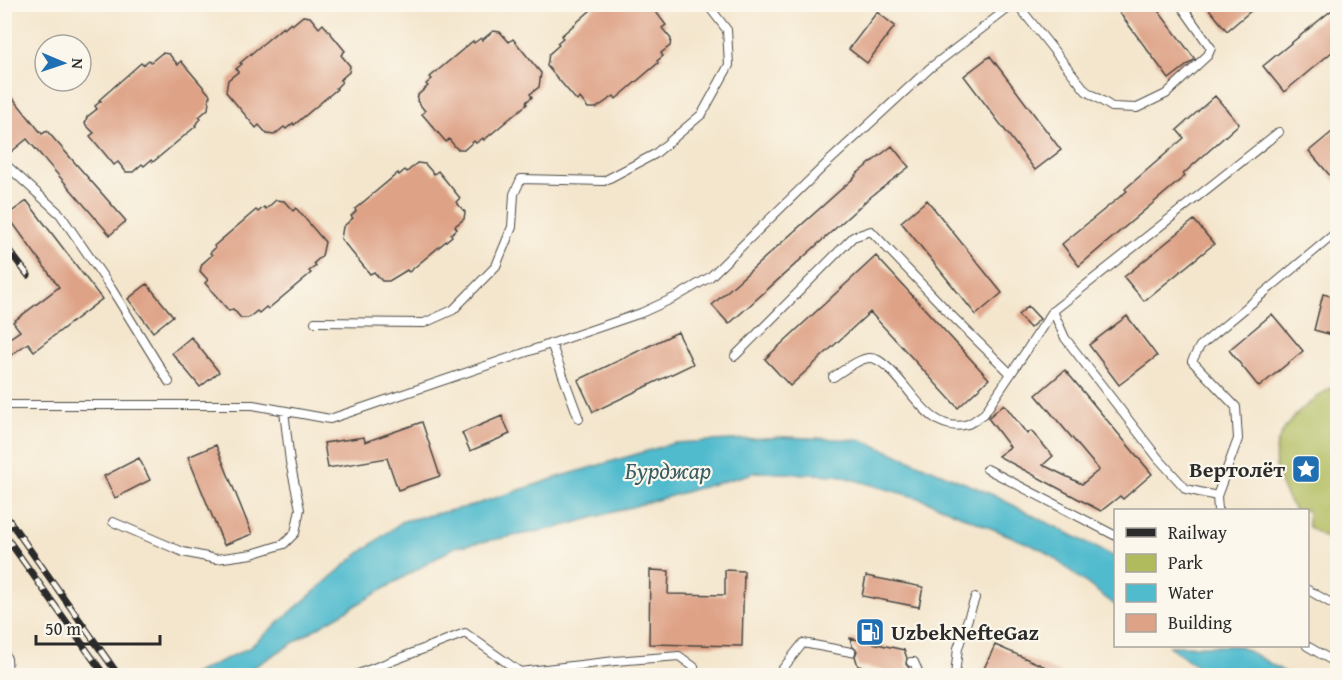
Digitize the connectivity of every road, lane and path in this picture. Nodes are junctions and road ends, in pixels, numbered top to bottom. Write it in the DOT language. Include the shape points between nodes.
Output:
graph roads {
  1 [pos="707,4"];
  2 [pos="1015,4"];
  3 [pos="1183,4"];
  4 [pos="1279,132"];
  5 [pos="4,163"];
  6 [pos="1338,231"];
  7 [pos="1053,311"];
  8 [pos="315,322"];
  9 [pos="551,343"];
  10 [pos="735,356"];
  11 [pos="1011,374"];
  12 [pos="833,376"];
  13 [pos="168,382"];
  14 [pos="4,405"];
  15 [pos="284,411"];
  16 [pos="579,419"];
  17 [pos="987,469"];
  18 [pos="1217,496"];
  19 [pos="1218,509"];
  20 [pos="113,522"];
  21 [pos="1114,535"];
  22 [pos="1309,591"];
  23 [pos="975,598"];
  24 [pos="1338,607"];
  25 [pos="1309,646"];
  26 [pos="4,652"];
  27 [pos="851,652"];
  28 [pos="910,662"];
  29 [pos="1338,664"];
  30 [pos="8,675"];
  31 [pos="353,675"];
  32 [pos="695,675"];
  33 [pos="777,675"];
  34 [pos="920,675"];
  35 [pos="956,675"];
  1 -- 8 [label="lane" via="727,30 729,65 702,114 655,154 604,181 521,179 514,195 512,227 496,266 453,310 424,323"];
  2 -- 3 [label="lane" via="1086,91 1113,107 1137,108 1166,94 1208,55 1211,48"];
  2 -- 9 [label="lane" via="930,68 710,277 658,306"];
  4 -- 7 [label="lane"];
  5 -- 13 [label="lane" via="60,214"];
  6 -- 18 [label="lane" via="1200,346 1192,361 1236,407 1238,439"];
  7 -- 11 [label="lane"];
  7 -- 18 [label="lane" via="1065,338 1158,458 1186,489"];
  9 -- 15 [label="lane" via="330,419"];
  9 -- 16 [label="lane"];
  10 -- 11 [label="lane" via="853,237 871,231"];
  11 -- 12 [label="lane" via="984,414 969,424 956,425 943,423 926,411 878,360 868,358"];
  14 -- 15 [label="lane" via="253,405"];
  15 -- 20 [label="lane" via="300,509 295,533 284,544 252,554 216,558 183,552"];
  17 -- 21 [label="lane"];
  18 -- 19 [label="lane"];
  22 -- 24 [label="lane"];
  23 -- 35 [label="lane" via="958,648"];
  25 -- 29 [label="lane"];
  26 -- 30 [label="lane"];
  27 -- 33 [label="lane" via="803,643"];
  28 -- 34 [label="lane" via="914,662"];
  31 -- 32 [label="lane" via="465,633 520,672 679,656 694,667"];
}
